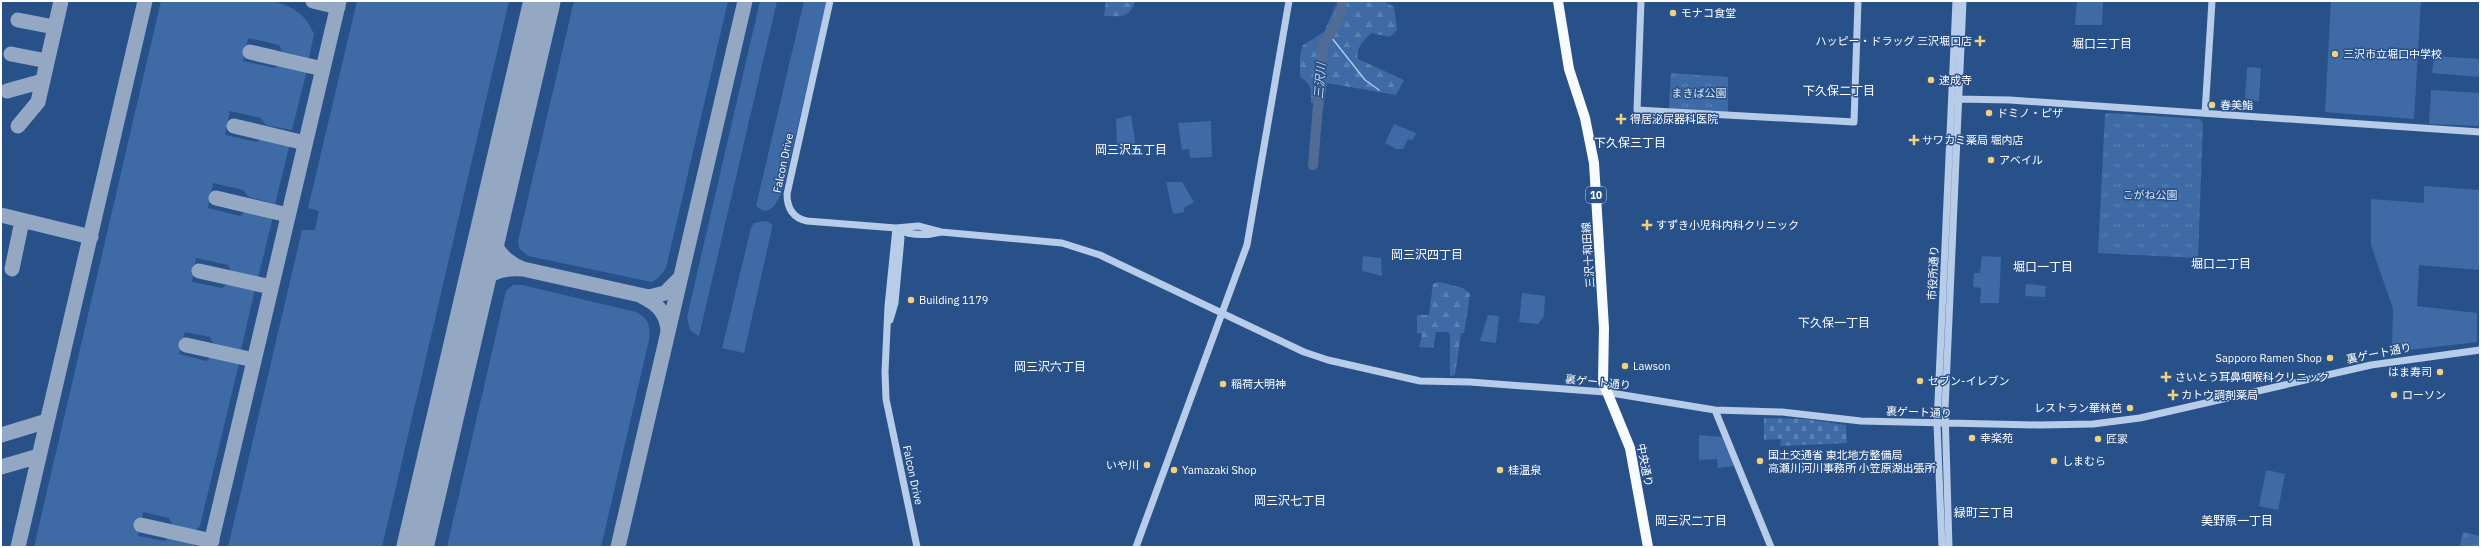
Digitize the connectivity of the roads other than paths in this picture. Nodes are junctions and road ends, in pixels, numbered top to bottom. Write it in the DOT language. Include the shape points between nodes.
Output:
graph roads {
  1 [pos="830,1"];
  2 [pos="1289,1"];
  3 [pos="1558,1"];
  4 [pos="1641,1"];
  5 [pos="1858,1"];
  6 [pos="1956,1"];
  7 [pos="1963,1"];
  8 [pos="2212,1"];
  9 [pos="1955,99"];
  10 [pos="2205,113"];
  11 [pos="2480,132"];
  12 [pos="896,228"];
  13 [pos="941,232"];
  14 [pos="910,234"];
  15 [pos="901,244"];
  16 [pos="1222,313"];
  17 [pos="886,336"];
  18 [pos="2480,350"];
  19 [pos="1605,392"];
  20 [pos="1715,410"];
  21 [pos="1937,424"];
  22 [pos="1945,424"];
  23 [pos="917,547"];
  24 [pos="1136,547"];
  25 [pos="1648,547"];
  26 [pos="1770,547"];
  27 [pos="1942,547"];
  28 [pos="1949,547"];
  1 -- 12 [label="street, Falcon Drive" via="787,201 791,212 802,220"];
  2 -- 16 [label="street" via="1251,229"];
  3 -- 19 [label="main road, 三沢十和田線 / 10" via="1569,70 1585,118 1594,163 1602,288 1602,382"];
  4 -- 5 [label="street" via="1637,110 1854,122"];
  6 -- 9 [label="street, 市役所通り"];
  7 -- 9 [label="street, 市役所通り"];
  8 -- 10 [label="street"];
  9 -- 10 [label="street"];
  9 -- 21 [label="street, 市役所通り"];
  9 -- 22 [label="street, 市役所通り"];
  10 -- 11 [label="street"];
  12 -- 13 [label="street" via="918,226"];
  12 -- 14 [label="street"];
  12 -- 15 [label="street"];
  12 -- 17 [label="street, Falcon Drive"];
  13 -- 14 [label="street" via="930,235"];
  13 -- 16 [label="street, 裏ゲート通り" via="1045,240 1077,247 1100,255"];
  14 -- 15 [label="street"];
  15 -- 17 [label="street, Falcon Drive" via="895,303"];
  16 -- 19 [label="street, 裏ゲート通り" via="1304,352 1354,367 1420,381"];
  16 -- 24 [label="street"];
  17 -- 23 [label="street, Falcon Drive" via="886,399"];
  18 -- 22 [label="street, 裏ゲート通り" via="2371,365 2132,419 2069,424"];
  19 -- 20 [label="street, 裏ゲート通り"];
  19 -- 25 [label="main road, 中央通り / 10" via="1630,448"];
  20 -- 21 [label="street, 裏ゲート通り" via="1782,412 1861,421"];
  20 -- 26 [label="street"];
  21 -- 22 [label="street, 裏ゲート通り"];
  21 -- 27 [label="street, 市役所通り"];
  22 -- 28 [label="street, 市役所通り"];
}
